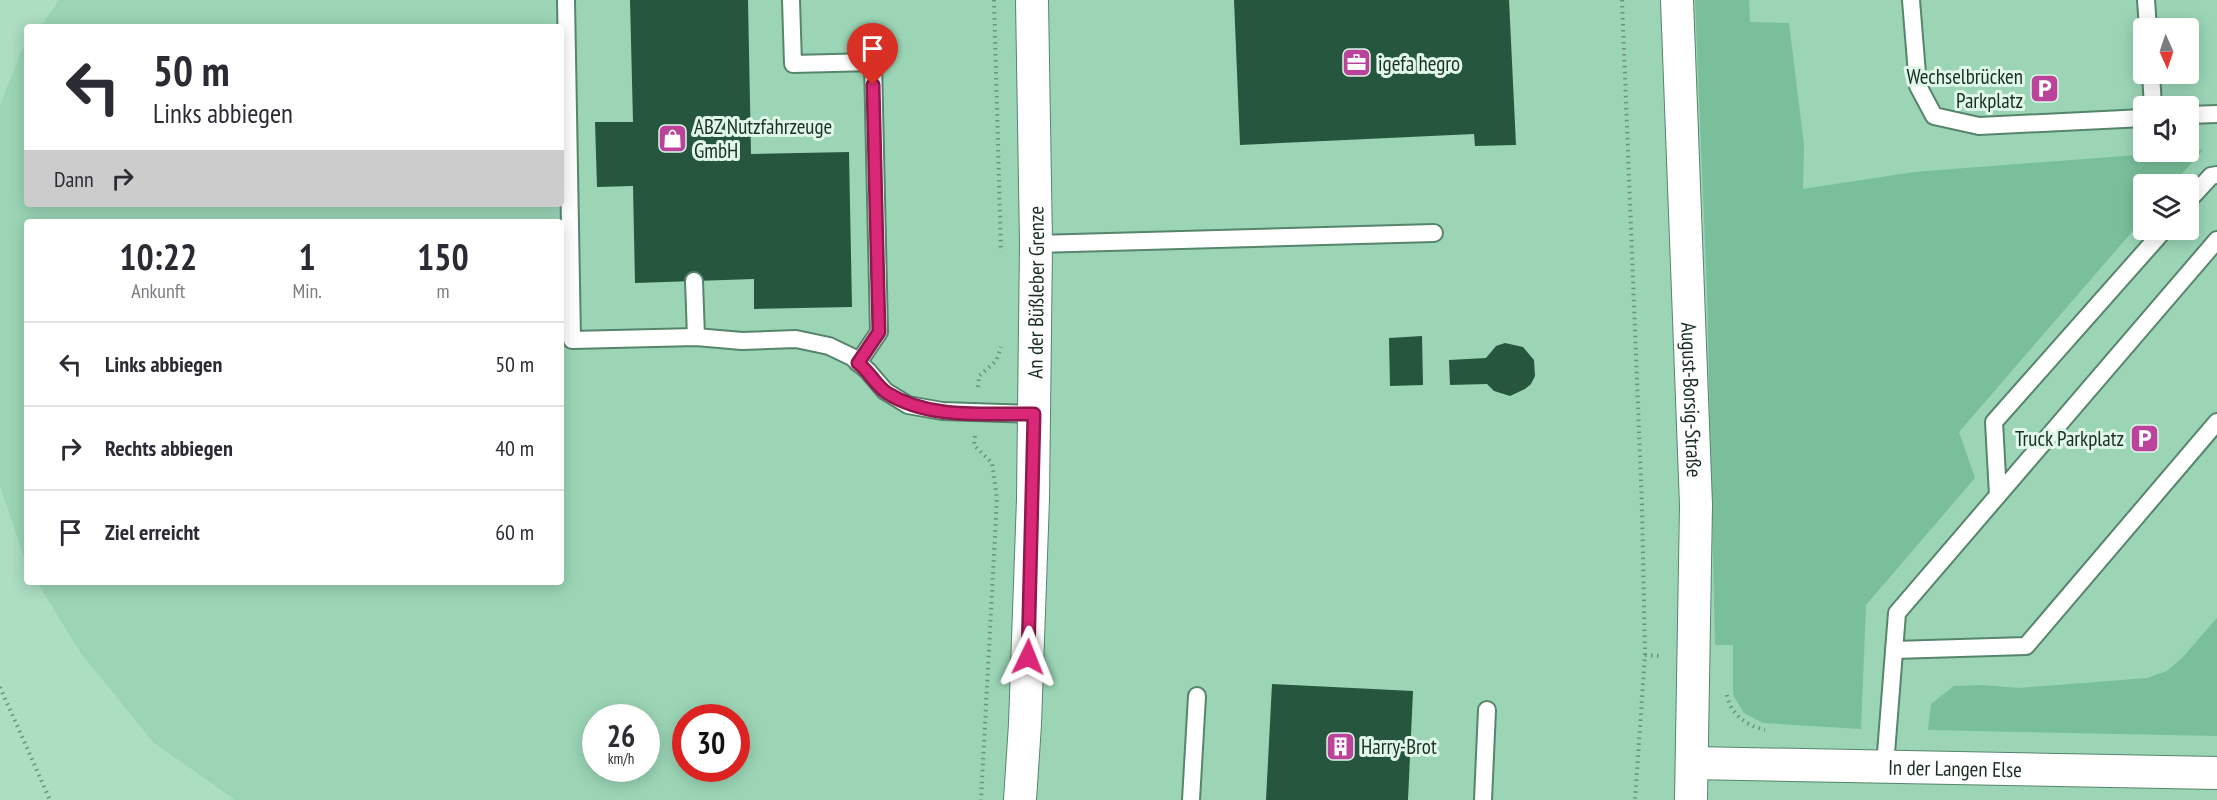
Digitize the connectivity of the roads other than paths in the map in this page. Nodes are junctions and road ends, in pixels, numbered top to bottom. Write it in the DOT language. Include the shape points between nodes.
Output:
graph roads {
  1 [pos="566,0"];
  2 [pos="791,0"];
  3 [pos="1032,0"];
  4 [pos="1677,0"];
  5 [pos="1911,0"];
  6 [pos="2146,0"];
  7 [pos="2147,18"];
  8 [pos="2217,114"];
  9 [pos="2199,115"];
  10 [pos="2133,118"];
  11 [pos="2217,175"];
  12 [pos="2199,189"];
  13 [pos="1434,233"];
  14 [pos="2155,240"];
  15 [pos="2217,240"];
  16 [pos="1036,244"];
  17 [pos="694,281"];
  18 [pos="696,337"];
  19 [pos="858,363"];
  20 [pos="1034,414"];
  21 [pos="2217,423"];
  22 [pos="1998,495"];
  23 [pos="1894,650"];
  24 [pos="1197,696"];
  25 [pos="1487,710"];
  26 [pos="1693,763"];
  27 [pos="1886,766"];
  28 [pos="2217,773"];
  29 [pos="1020,800"];
  30 [pos="1191,800"];
  31 [pos="1483,800"];
  32 [pos="1691,800"];
  1 -- 18 [label="lane" via="572,340"];
  2 -- 19 [label="lane" via="793,64 873,62 879,332"];
  3 -- 16 [label="street, An der Büßleber Grenze"];
  4 -- 26 [label="street, August-Borsig-Straße" via="1696,505"];
  5 -- 10 [label="lane" via="1918,87 1934,116 1980,126"];
  6 -- 7 [label="lane"];
  8 -- 9 [label="lane"];
  11 -- 12 [label="lane"];
  13 -- 16 [label="lane"];
  14 -- 22 [label="lane" via="1994,422"];
  15 -- 22 [label="lane"];
  16 -- 20 [label="street, An der Büßleber Grenze"];
  17 -- 18 [label="lane"];
  18 -- 19 [label="lane" via="742,341 796,339 829,346"];
  19 -- 20 [label="lane" via="885,391 908,405 942,411"];
  20 -- 29 [label="street, An der Büßleber Grenze" via="1026,724"];
  21 -- 23 [label="lane" via="2026,646"];
  22 -- 23 [label="lane" via="1898,613"];
  23 -- 27 [label="lane"];
  24 -- 30 [label="lane"];
  25 -- 31 [label="lane"];
  26 -- 27 [label="street, In der Langen Else"];
  26 -- 32 [label="street, August-Borsig-Straße"];
  27 -- 28 [label="street, In der Langen Else"];
}
